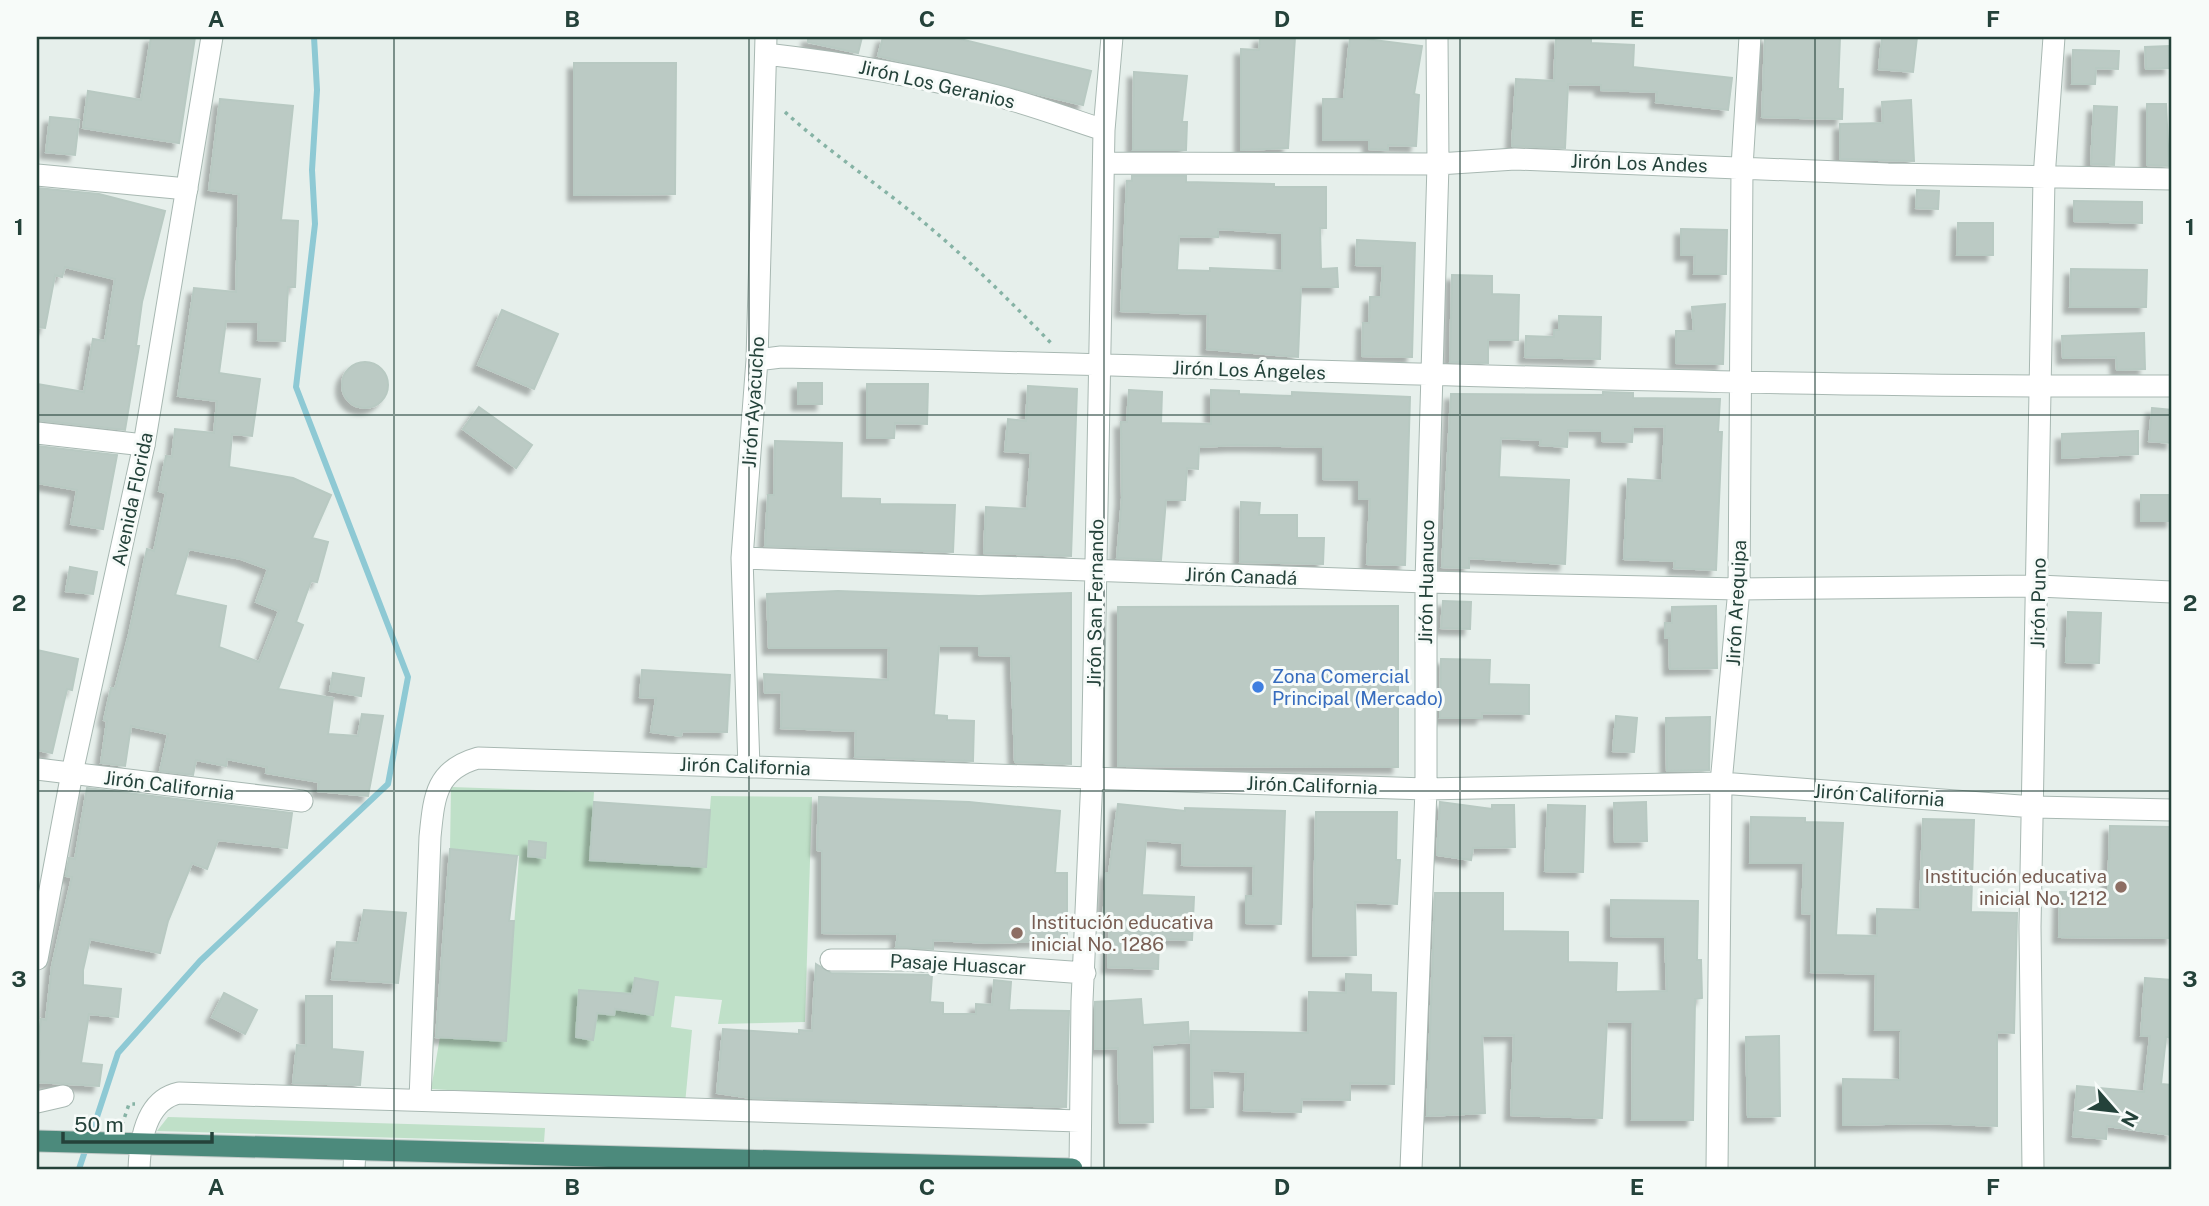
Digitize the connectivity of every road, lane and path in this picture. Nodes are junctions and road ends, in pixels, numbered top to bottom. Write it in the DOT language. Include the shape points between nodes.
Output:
graph roads {
  1 [pos="212,37"];
  2 [pos="1112,37"];
  3 [pos="1437,37"];
  4 [pos="1750,37"];
  5 [pos="2054,37"];
  6 [pos="766,45"];
  7 [pos="765,95"];
  8 [pos="1104,131"];
  9 [pos="1105,163"];
  10 [pos="1438,164"];
  11 [pos="1742,167"];
  12 [pos="37,175"];
  13 [pos="2044,178"];
  14 [pos="2172,179"];
  15 [pos="187,189"];
  16 [pos="757,360"];
  17 [pos="1070,363"];
  18 [pos="1099,365"];
  19 [pos="1431,376"];
  20 [pos="1741,382"];
  21 [pos="2172,386"];
  22 [pos="2042,387"];
  23 [pos="37,433"];
  24 [pos="145,445"];
  25 [pos="742,558"];
  26 [pos="1095,572"];
  27 [pos="1426,582"];
  28 [pos="2038,586"];
  29 [pos="1740,589"];
  30 [pos="2172,592"];
  31 [pos="750,767"];
  32 [pos="37,769"];
  33 [pos="72,773"];
  34 [pos="1092,777"];
  35 [pos="1721,783"];
  36 [pos="1426,789"];
  37 [pos="302,800"];
  38 [pos="2034,807"];
  39 [pos="2172,810"];
  40 [pos="41,911"];
  41 [pos="37,959"];
  42 [pos="831,960"];
  43 [pos="1085,973"];
  44 [pos="63,1096"];
  45 [pos="420,1100"];
  46 [pos="37,1102"];
  47 [pos="1079,1121"];
  48 [pos="37,1142"];
  49 [pos="140,1144"];
  50 [pos="354,1160"];
  51 [pos="139,1169"];
  52 [pos="1072,1169"];
  53 [pos="1080,1169"];
  54 [pos="1411,1169"];
  55 [pos="1717,1169"];
  56 [pos="2034,1169"];
  1 -- 15 [label="street, Avenida Florida"];
  2 -- 8 [label="street, Jirón San Fernando"];
  3 -- 10 [label="street, Jirón Huanuco"];
  4 -- 11 [label="street, Jirón Arequipa"];
  5 -- 13 [label="street, Jirón Puno"];
  6 -- 7 [label="street, Jirón Ayacucho"];
  6 -- 8 [label="street, Jirón Los Geranios" via="999,96"];
  7 -- 16 [label="street, Jirón Ayacucho"];
  7 -- 17 [label="path" via="926,223 996,286"];
  8 -- 9 [label="street, Jirón San Fernando"];
  9 -- 10 [label="street, Jirón Los Andes"];
  9 -- 18 [label="street, Jirón San Fernando"];
  10 -- 11 [label="street, Jirón Los Andes" via="1515,159"];
  10 -- 19 [label="street, Jirón Huanuco"];
  11 -- 13 [label="street, Jirón Los Andes"];
  11 -- 20 [label="street, Jirón Arequipa"];
  12 -- 15 [label="street"];
  13 -- 14 [label="street, Jirón Los Andes"];
  13 -- 22 [label="street, Jirón Puno"];
  15 -- 24 [label="street, Avenida Florida"];
  16 -- 17 [label="street, Jirón Los Ángeles"];
  16 -- 25 [label="street, Jirón Ayacucho"];
  17 -- 18 [label="street, Jirón Los Ángeles"];
  18 -- 19 [label="street, Jirón Los Ángeles"];
  18 -- 26 [label="street, Jirón San Fernando"];
  19 -- 20 [label="street, Jirón Los Ángeles"];
  19 -- 27 [label="street, Jirón Huanuco"];
  20 -- 22 [label="street, Jirón Los Ángeles"];
  20 -- 29 [label="street, Jirón Arequipa"];
  21 -- 22 [label="street"];
  22 -- 28 [label="street, Jirón Puno"];
  23 -- 24 [label="street"];
  24 -- 33 [label="street, Avenida Florida"];
  25 -- 26 [label="street, Jirón Canadá"];
  25 -- 31 [label="street, Jirón Ayacucho"];
  26 -- 27 [label="street, Jirón Canadá"];
  26 -- 34 [label="street, Jirón San Fernando"];
  27 -- 29 [label="street, Jirón Canadá"];
  27 -- 36 [label="street, Jirón Huanuco"];
  28 -- 29 [label="street, Jirón Canadá"];
  28 -- 30 [label="street"];
  28 -- 38 [label="street, Jirón Puno"];
  29 -- 35 [label="street, Jirón Arequipa"];
  31 -- 34 [label="street, Jirón California"];
  31 -- 45 [label="street, Jirón California" via="478,758 446,774 434,798 430,837"];
  32 -- 33 [label="street, Jirón California"];
  33 -- 37 [label="street, Jirón California"];
  33 -- 40 [label="street, Avenida Florida"];
  34 -- 36 [label="street, Jirón California"];
  34 -- 43 [label="street, Jirón San Fernando"];
  35 -- 36 [label="street, Jirón California"];
  35 -- 38 [label="street, Jirón California"];
  35 -- 55 [label="street, Jirón Arequipa"];
  36 -- 54 [label="street, Jirón Huanuco"];
  38 -- 39 [label="street, Jirón California"];
  38 -- 56 [label="street, Jirón Puno" via="2030,927"];
  40 -- 41 [label="street, Avenida Florida"];
  42 -- 43 [label="street, Pasaje Huascar" via="906,960"];
  43 -- 47 [label="street, Jirón San Fernando"];
  44 -- 46 [label="street"];
  45 -- 47 [label="street"];
  45 -- 49 [label="street" via="179,1093 165,1097 154,1108"];
  47 -- 53 [label="street, Jirón San Fernando"];
  48 -- 49 [label="highway"];
  49 -- 50 [label="highway"];
  49 -- 51 [label="street"];
  50 -- 52 [label="highway"];
}
